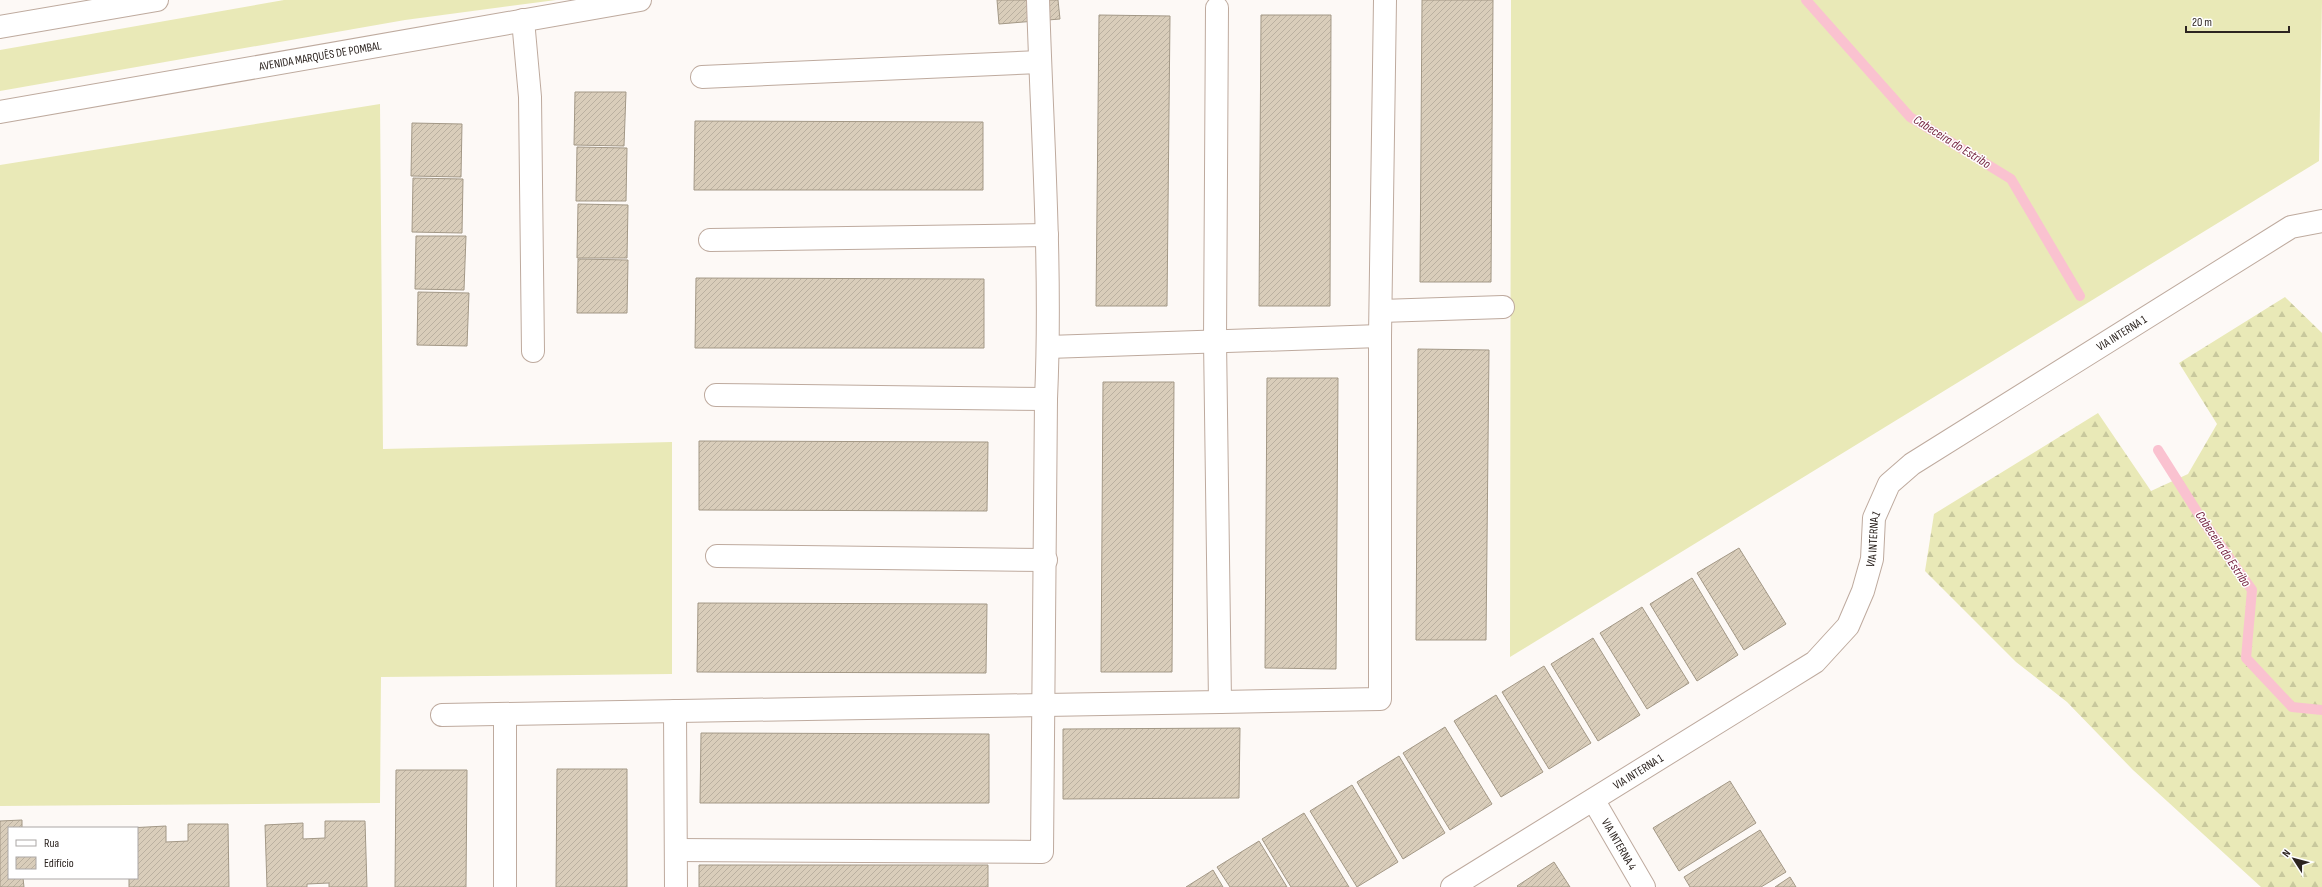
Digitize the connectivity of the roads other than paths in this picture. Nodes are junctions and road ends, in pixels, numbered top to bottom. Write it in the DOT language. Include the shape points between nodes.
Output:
graph roads {
  1 [pos="157,0"];
  2 [pos="640,0"];
  3 [pos="1038,0"];
  4 [pos="1385,0"];
  5 [pos="587,4"];
  6 [pos="1217,8"];
  7 [pos="523,20"];
  8 [pos="0,27"];
  9 [pos="1040,62"];
  10 [pos="702,77"];
  11 [pos="0,112"];
  12 [pos="2322,221"];
  13 [pos="1047,235"];
  14 [pos="710,240"];
  15 [pos="1503,307"];
  16 [pos="1381,311"];
  17 [pos="1380,336"];
  18 [pos="1215,340"];
  19 [pos="1048,347"];
  20 [pos="533,351"];
  21 [pos="716,395"];
  22 [pos="1046,399"];
  23 [pos="717,556"];
  24 [pos="1046,560"];
  25 [pos="1220,702"];
  26 [pos="1042,704"];
  27 [pos="675,711"];
  28 [pos="505,714"];
  29 [pos="442,715"];
  30 [pos="1594,801"];
  31 [pos="676,850"];
  32 [pos="505,887"];
  33 [pos="676,887"];
  34 [pos="1452,887"];
  35 [pos="1644,887"];
  1 -- 8 [label="street"];
  2 -- 5 [label="street, AVENIDA MARQUÊS DE POMBAL"];
  3 -- 9 [label="street"];
  4 -- 16 [label="street"];
  5 -- 7 [label="street, AVENIDA MARQUÊS DE POMBAL"];
  6 -- 18 [label="street"];
  7 -- 11 [label="street, AVENIDA MARQUÊS DE POMBAL"];
  7 -- 20 [label="street" via="530,97"];
  9 -- 10 [label="street"];
  9 -- 13 [label="street"];
  12 -- 30 [label="street, VIA INTERNA 1" via="2291,227 1912,464 1890,484 1874,518 1872,559 1863,591 1848,626 1819,657"];
  13 -- 14 [label="street"];
  13 -- 19 [label="street"];
  15 -- 16 [label="street"];
  16 -- 17 [label="street"];
  17 -- 18 [label="street"];
  17 -- 25 [label="street" via="1380,699"];
  18 -- 19 [label="street"];
  18 -- 25 [label="street"];
  19 -- 22 [label="street"];
  21 -- 22 [label="street"];
  22 -- 24 [label="street"];
  23 -- 24 [label="street"];
  24 -- 26 [label="street"];
  25 -- 26 [label="street"];
  26 -- 27 [label="street"];
  26 -- 31 [label="street" via="1042,852"];
  27 -- 28 [label="street"];
  27 -- 31 [label="street"];
  28 -- 29 [label="street"];
  28 -- 32 [label="street"];
  30 -- 34 [label="street, VIA INTERNA 1"];
  30 -- 35 [label="street, VIA INTERNA 4"];
  31 -- 33 [label="street"];
}
